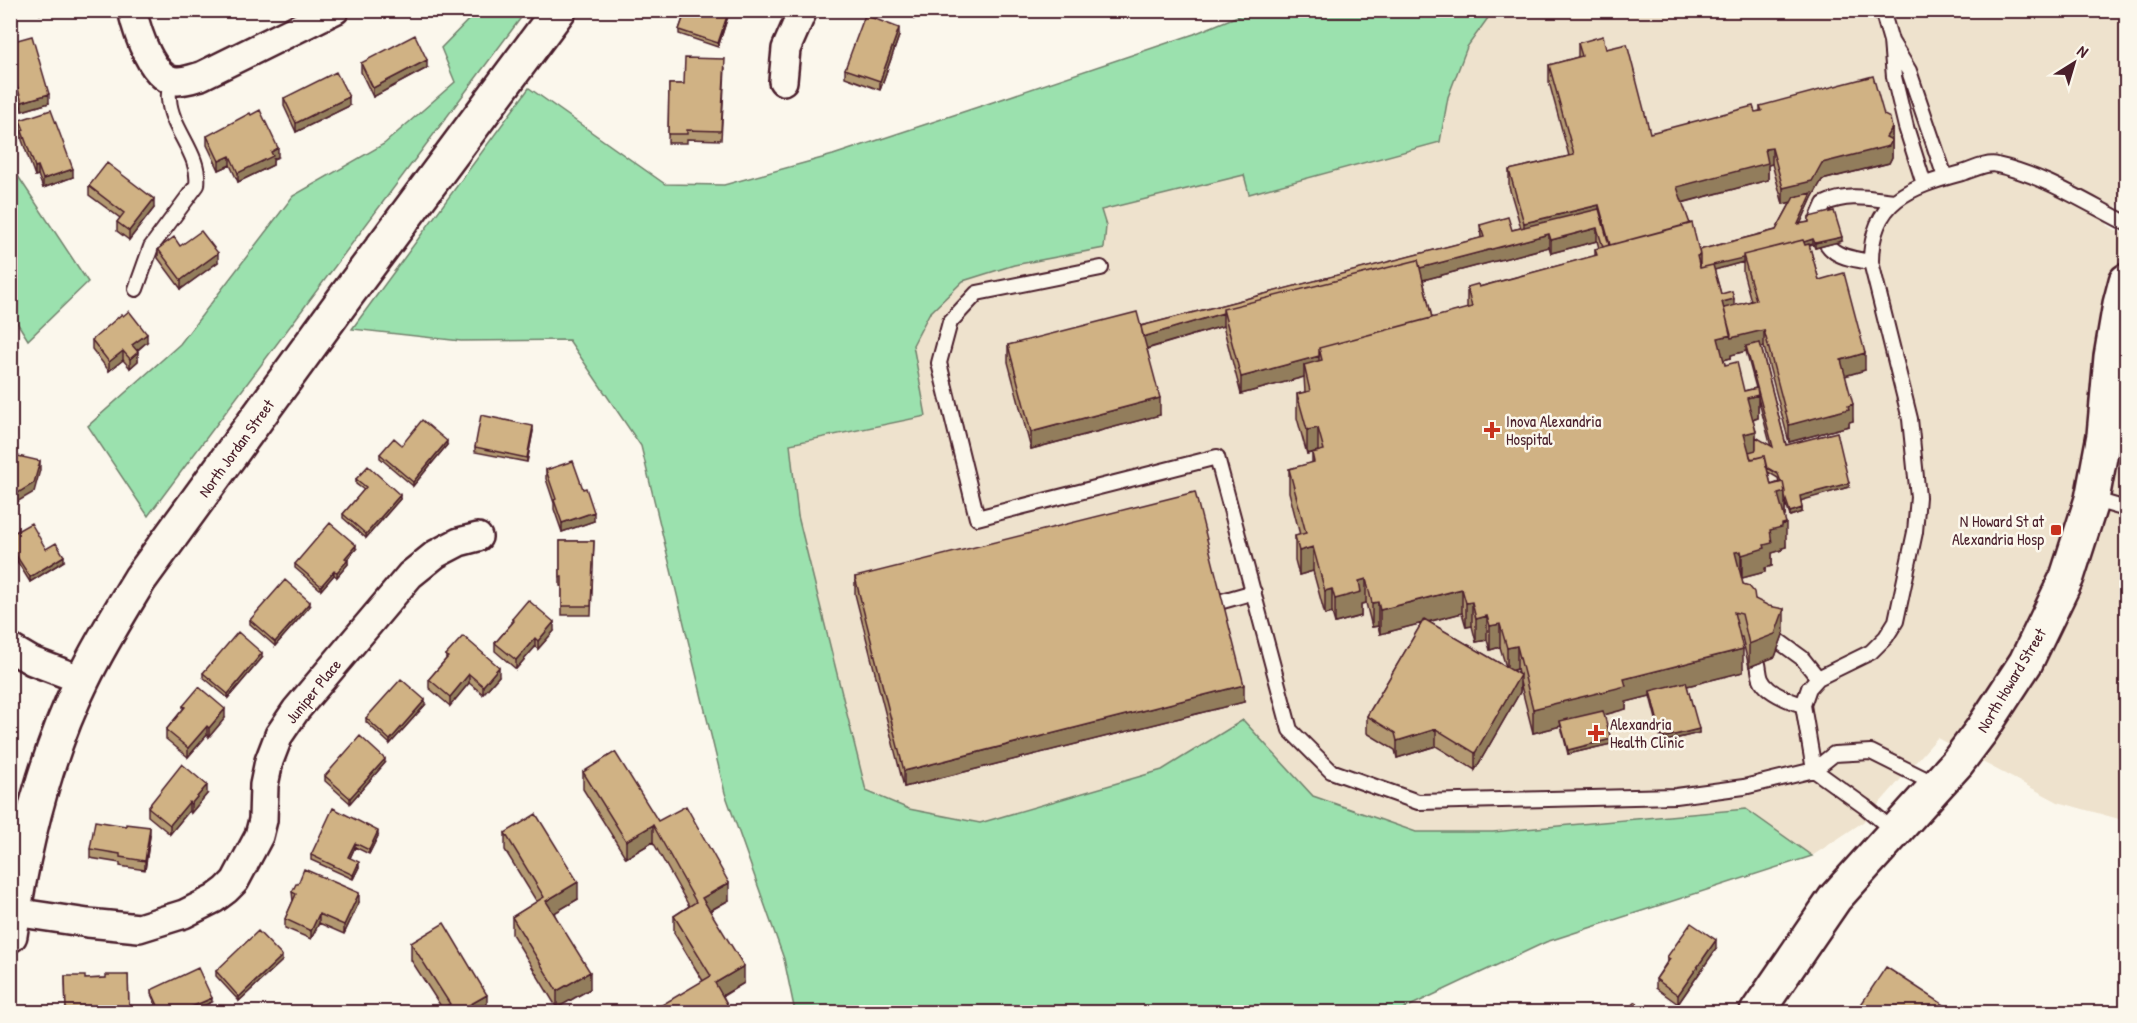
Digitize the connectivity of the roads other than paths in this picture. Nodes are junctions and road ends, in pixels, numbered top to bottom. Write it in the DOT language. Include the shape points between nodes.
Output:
graph roads {
  1 [pos="132,10"];
  2 [pos="334,10"];
  3 [pos="559,10"];
  4 [pos="803,10"];
  5 [pos="1882,10"];
  6 [pos="1891,41"];
  7 [pos="163,72"];
  8 [pos="783,81"];
  9 [pos="1945,177"];
  10 [pos="1924,184"];
  11 [pos="1894,201"];
  12 [pos="2127,223"];
  13 [pos="1871,262"];
  14 [pos="1101,268"];
  15 [pos="2127,281"];
  16 [pos="136,289"];
  17 [pos="2092,499"];
  18 [pos="2127,509"];
  19 [pos="478,537"];
  20 [pos="1254,592"];
  21 [pos="1219,602"];
  22 [pos="1780,642"];
  23 [pos="10,648"];
  24 [pos="1758,664"];
  25 [pos="1818,678"];
  26 [pos="82,680"];
  27 [pos="1803,705"];
  28 [pos="1814,770"];
  29 [pos="1937,785"];
  30 [pos="1895,832"];
  31 [pos="12,923"];
  32 [pos="1757,1012"];
  1 -- 7 [label="street" via="146,54"];
  2 -- 7 [label="street" via="201,76 178,81"];
  3 -- 26 [label="street, North Jordan Street" via="140,579"];
  4 -- 8 [label="street" via="786,49"];
  5 -- 6 [label="lane"];
  6 -- 9 [label="lane" via="1910,71"];
  6 -- 10 [label="lane" via="1894,77"];
  7 -- 16 [label="lane" via="176,126 199,174 197,185 151,247"];
  9 -- 10 [label="lane"];
  9 -- 12 [label="lane" via="1995,164 2041,180"];
  10 -- 11 [label="lane"];
  11 -- 13 [label="lane" via="1875,232"];
  11 -- 13 [label="lane" via="1840,197 1824,204 1817,220 1825,245 1843,258"];
  13 -- 25 [label="lane" via="1910,418 1918,497 1915,532 1896,621 1886,638 1871,652"];
  14 -- 20 [label="lane" via="977,293 950,322 939,363 977,518 1217,457"];
  15 -- 17 [label="street, North Howard Street" via="2110,357 2104,435"];
  17 -- 18 [label="lane"];
  17 -- 29 [label="street, North Howard Street" via="2067,577 2026,662 1981,731"];
  19 -- 31 [label="street, Juniper Place" via="436,554 410,575 296,710 279,735 269,761 259,836 226,890 184,914 140,928"];
  20 -- 21 [label="lane"];
  20 -- 28 [label="lane" via="1290,730 1331,771 1418,802 1676,796 1744,787"];
  22 -- 25 [label="lane" via="1802,658"];
  23 -- 26 [label="street"];
  24 -- 27 [label="lane" via="1762,681 1790,701"];
  25 -- 27 [label="lane" via="1809,688"];
  26 -- 31 [label="street, North Jordan Street" via="42,780"];
  27 -- 28 [label="lane"];
  28 -- 29 [label="lane" via="1833,754 1871,752"];
  28 -- 30 [label="lane"];
  29 -- 30 [label="street, North Howard Street"];
  30 -- 32 [label="street, North Howard Street" via="1835,898"];
}
